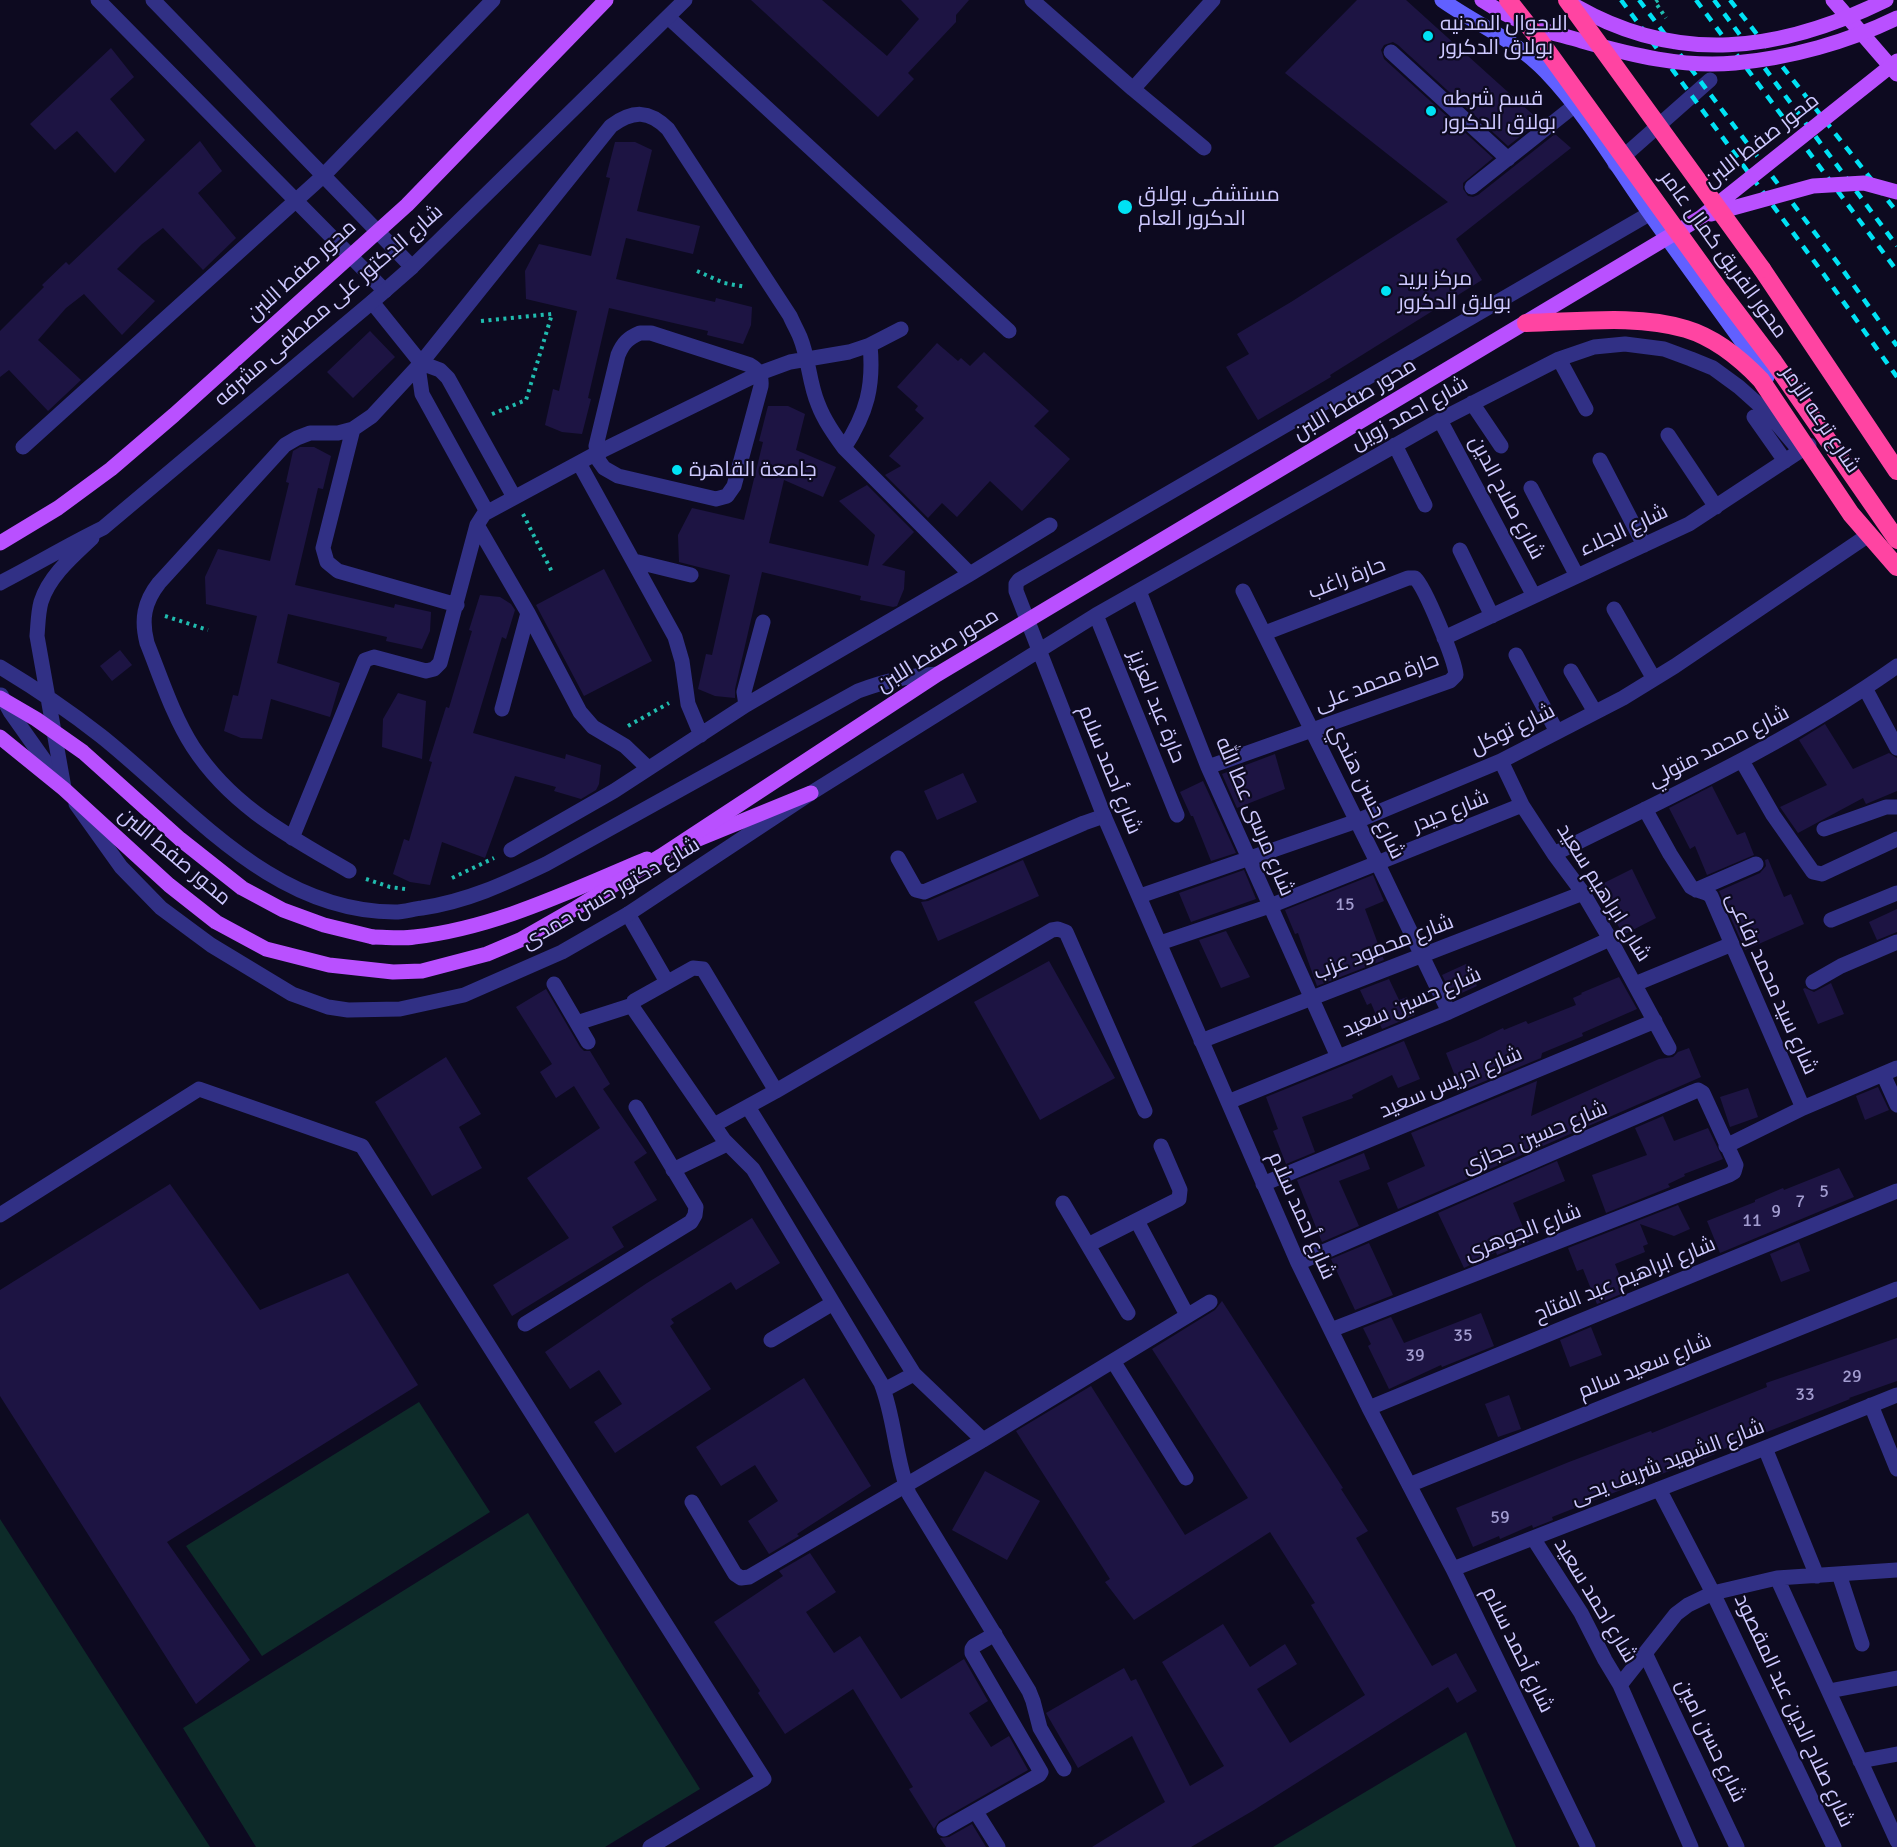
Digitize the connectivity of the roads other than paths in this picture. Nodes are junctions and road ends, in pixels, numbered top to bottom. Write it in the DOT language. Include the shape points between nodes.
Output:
graph roads {
  1 [pos="98,0"];
  2 [pos="153,0"];
  3 [pos="492,0"];
  4 [pos="606,0"];
  5 [pos="685,0"];
  6 [pos="1032,0"];
  7 [pos="1213,0"];
  8 [pos="1442,0"];
  9 [pos="1482,0"];
  10 [pos="1508,0"];
  11 [pos="1567,0"];
  12 [pos="1833,0"];
  13 [pos="1885,0"];
  14 [pos="668,17"];
  15 [pos="1897,17"];
  16 [pos="1391,52"];
  17 [pos="1897,61"];
  18 [pos="1890,73"];
  19 [pos="1710,80"];
  20 [pos="1133,89"];
  21 [pos="1574,106"];
  22 [pos="1204,148"];
  23 [pos="1508,159"];
  24 [pos="1615,164"];
  25 [pos="323,176"];
  26 [pos="1472,187"];
  27 [pos="1897,192"];
  28 [pos="297,200"];
  29 [pos="1649,214"];
  30 [pos="1700,218"];
  31 [pos="412,267"];
  32 [pos="385,291"];
  33 [pos="372,302"];
  34 [pos="1526,322"];
  35 [pos="901,329"];
  36 [pos="1009,331"];
  37 [pos="870,345"];
  38 [pos="806,359"];
  39 [pos="1558,359"];
  40 [pos="421,363"];
  41 [pos="760,374"];
  42 [pos="1472,403"];
  43 [pos="1586,410"];
  44 [pos="1754,417"];
  45 [pos="1440,420"];
  46 [pos="353,429"];
  47 [pos="1668,435"];
  48 [pos="1395,445"];
  49 [pos="1501,446"];
  50 [pos="22,447"];
  51 [pos="1806,447"];
  52 [pos="844,448"];
  53 [pos="597,453"];
  54 [pos="1600,459"];
  55 [pos="1785,461"];
  56 [pos="579,463"];
  57 [pos="1897,471"];
  58 [pos="1531,488"];
  59 [pos="514,497"];
  60 [pos="1425,506"];
  61 [pos="1716,507"];
  62 [pos="487,512"];
  63 [pos="477,525"];
  64 [pos="1050,525"];
  65 [pos="103,528"];
  66 [pos="1870,534"];
  67 [pos="1897,540"];
  68 [pos="0,543"];
  69 [pos="1644,545"];
  70 [pos="1460,550"];
  71 [pos="633,561"];
  72 [pos="1897,567"];
  73 [pos="970,574"];
  74 [pos="691,575"];
  75 [pos="1576,576"];
  76 [pos="1897,576"];
  77 [pos="0,583"];
  78 [pos="1139,591"];
  79 [pos="1244,591"];
  80 [pos="1534,596"];
  81 [pos="456,605"];
  82 [pos="1614,609"];
  83 [pos="528,613"];
  84 [pos="1096,615"];
  85 [pos="1492,616"];
  86 [pos="763,622"];
  87 [pos="1265,633"];
  88 [pos="1444,638"];
  89 [pos="1039,650"];
  90 [pos="1516,655"];
  91 [pos="1897,666"];
  92 [pos="0,667"];
  93 [pos="1571,671"];
  94 [pos="938,674"];
  95 [pos="1654,679"];
  96 [pos="1865,688"];
  97 [pos="0,693"];
  98 [pos="0,698"];
  99 [pos="49,698"];
  100 [pos="746,705"];
  101 [pos="502,709"];
  102 [pos="1595,712"];
  103 [pos="1312,729"];
  104 [pos="1557,732"];
  105 [pos="701,735"];
  106 [pos="0,737"];
  107 [pos="1897,748"];
  108 [pos="1501,761"];
  109 [pos="1742,761"];
  110 [pos="1208,767"];
  111 [pos="648,768"];
  112 [pos="64,788"];
  113 [pos="811,793"];
  114 [pos="1522,805"];
  115 [pos="1646,809"];
  116 [pos="1896,811"];
  117 [pos="1177,815"];
  118 [pos="1104,816"];
  119 [pos="1357,821"];
  120 [pos="1824,829"];
  121 [pos="292,838"];
  122 [pos="1897,839"];
  123 [pos="511,850"];
  124 [pos="1554,855"];
  125 [pos="898,858"];
  126 [pos="1249,859"];
  127 [pos="1378,864"];
  128 [pos="1756,864"];
  129 [pos="349,871"];
  130 [pos="1694,889"];
  131 [pos="1897,892"];
  132 [pos="1583,893"];
  133 [pos="1140,896"];
  134 [pos="1270,906"];
  135 [pos="628,914"];
  136 [pos="1832,920"];
  137 [pos="1610,939"];
  138 [pos="1897,942"];
  139 [pos="1160,943"];
  140 [pos="1732,944"];
  141 [pos="1422,956"];
  142 [pos="667,982"];
  143 [pos="1813,982"];
  144 [pos="554,984"];
  145 [pos="1635,984"];
  146 [pos="1311,998"];
  147 [pos="633,1005"];
  148 [pos="1449,1012"];
  149 [pos="1655,1022"];
  150 [pos="577,1023"];
  151 [pos="1201,1041"];
  152 [pos="588,1042"];
  153 [pos="1669,1048"];
  154 [pos="1338,1057"];
  155 [pos="1890,1071"];
  156 [pos="776,1091"];
  157 [pos="1228,1102"];
  158 [pos="1897,1105"];
  159 [pos="636,1107"];
  160 [pos="748,1107"];
  161 [pos="1803,1108"];
  162 [pos="1145,1111"];
  163 [pos="714,1125"];
  164 [pos="727,1144"];
  165 [pos="1161,1146"];
  166 [pos="1726,1146"];
  167 [pos="673,1170"];
  168 [pos="1729,1175"];
  169 [pos="1263,1184"];
  170 [pos="1897,1191"];
  171 [pos="1063,1203"];
  172 [pos="0,1215"];
  173 [pos="1137,1221"];
  174 [pos="1088,1245"];
  175 [pos="1298,1263"];
  176 [pos="1897,1289"];
  177 [pos="1210,1302"];
  178 [pos="833,1303"];
  179 [pos="1128,1313"];
  180 [pos="1187,1315"];
  181 [pos="525,1324"];
  182 [pos="1331,1330"];
  183 [pos="771,1340"];
  184 [pos="1113,1361"];
  185 [pos="914,1374"];
  186 [pos="884,1390"];
  187 [pos="1897,1395"];
  188 [pos="1871,1405"];
  189 [pos="1369,1408"];
  190 [pos="983,1440"];
  191 [pos="1765,1448"];
  192 [pos="1897,1469"];
  193 [pos="1186,1478"];
  194 [pos="906,1485"];
  195 [pos="1409,1485"];
  196 [pos="1659,1489"];
  197 [pos="692,1502"];
  198 [pos="1533,1538"];
  199 [pos="1453,1569"];
  200 [pos="1897,1570"];
  201 [pos="1839,1574"];
  202 [pos="1817,1576"];
  203 [pos="1777,1578"];
  204 [pos="1713,1593"];
  205 [pos="995,1634"];
  206 [pos="1862,1644"];
  207 [pos="1645,1653"];
  208 [pos="1897,1678"];
  209 [pos="1620,1685"];
  210 [pos="1828,1691"];
  211 [pos="1897,1754"];
  212 [pos="1860,1761"];
  213 [pos="1064,1769"];
  214 [pos="976,1812"];
  215 [pos="945,1829"];
  216 [pos="1897,1841"];
  217 [pos="650,1847"];
  218 [pos="998,1847"];
  219 [pos="1588,1847"];
  220 [pos="1691,1847"];
  221 [pos="1737,1847"];
  222 [pos="1834,1847"];
  1 -- 28 [label="street"];
  2 -- 25 [label="street"];
  3 -- 25 [label="street"];
  4 -- 68 [label="main road, محور صفط اللبن, bridge" via="407,205 174,415 58,508"];
  5 -- 14 [label="street, شارع الدكتور على مصطفى مشرفه"];
  6 -- 20 [label="street"];
  7 -- 20 [label="street"];
  8 -- 21 [label="main road, شارع ترعه الزمر" via="1530,57"];
  9 -- 15 [label="main road, bridge" via="1542,30 1626,53 1694,63 1735,63 1784,55 1842,40"];
  10 -- 67 [label="highway, محور الفريق كمال عامر, bridge" via="1774,362"];
  11 -- 13 [label="main road, bridge" via="1594,17 1639,34 1715,45 1759,42 1809,31"];
  11 -- 57 [label="highway, محور الفريق كمال عامر, bridge" via="1762,268"];
  12 -- 18 [label="main road"];
  13 -- 15 [label="main road"];
  14 -- 31 [label="street, شارع الدكتور على مصطفى مشرفه"];
  14 -- 36 [label="street"];
  16 -- 23 [label="street"];
  17 -- 18 [label="main road, محور صفط اللبن, bridge"];
  18 -- 30 [label="main road, محور صفط اللبن, bridge"];
  19 -- 24 [label="street"];
  20 -- 22 [label="street"];
  21 -- 23 [label="street"];
  21 -- 24 [label="main road, شارع ترعه الزمر"];
  23 -- 26 [label="street"];
  24 -- 29 [label="main road, شارع ترعه الزمر"];
  25 -- 28 [label="street"];
  25 -- 31 [label="street"];
  27 -- 30 [label="main road, bridge" via="1864,183 1813,186"];
  28 -- 32 [label="street"];
  28 -- 50 [label="street"];
  29 -- 51 [label="main road, شارع ترعه الزمر"];
  29 -- 89 [label="street, شارع أحمد سلام" via="1019,580 1016,591"];
  30 -- 34 [label="main road, محور صفط اللبن, bridge"];
  31 -- 32 [label="street, شارع الدكتور على مصطفى مشرفه"];
  32 -- 33 [label="street, شارع الدكتور على مصطفى مشرفه"];
  33 -- 40 [label="street"];
  33 -- 65 [label="street, شارع الدكتور على مصطفى مشرفه"];
  34 -- 72 [label="highway, bridge" via="1664,324 1687,329 1730,351 1761,380 1851,514"];
  34 -- 94 [label="main road, محور صفط اللبن, bridge"];
  35 -- 37 [label="street"];
  37 -- 38 [label="street"];
  37 -- 52 [label="street" via="872,366 865,409"];
  38 -- 40 [label="street" via="790,316 668,129 659,120 634,114 611,126"];
  38 -- 41 [label="street"];
  38 -- 52 [label="street" via="818,406"];
  39 -- 42 [label="street, شارع احمد زويل"];
  39 -- 43 [label="street"];
  39 -- 51 [label="street, شارع احمد زويل" via="1594,347 1625,344 1664,349 1713,368"];
  40 -- 46 [label="street" via="372,416"];
  40 -- 59 [label="street" via="440,370 448,378"];
  40 -- 62 [label="street" via="422,394"];
  41 -- 53 [label="street"];
  41 -- 53 [label="street" via="750,365 651,333 630,337 618,355"];
  41 -- 53 [label="street" via="761,387 734,486 727,496 716,499 618,476 604,468"];
  42 -- 45 [label="street, شارع احمد زويل"];
  42 -- 49 [label="street"];
  44 -- 55 [label="street"];
  45 -- 48 [label="street, شارع احمد زويل"];
  45 -- 80 [label="street, شارع صلاح الدين"];
  46 -- 81 [label="street" via="323,548 327,562 338,571"];
  46 -- 121 [label="street" via="310,433 285,445 159,583 144,609 147,643 192,746 236,799"];
  47 -- 61 [label="street"];
  48 -- 60 [label="street"];
  48 -- 78 [label="street, شارع احمد زويل"];
  51 -- 55 [label="street, شارع الجلاء"];
  51 -- 66 [label="main road, شارع ترعه الزمر"];
  52 -- 73 [label="street"];
  53 -- 56 [label="street"];
  54 -- 69 [label="street"];
  55 -- 61 [label="street, شارع الجلاء"];
  56 -- 59 [label="street"];
  56 -- 71 [label="street"];
  58 -- 75 [label="street"];
  59 -- 62 [label="street"];
  61 -- 69 [label="street, شارع الجلاء"];
  62 -- 63 [label="street"];
  63 -- 81 [label="street"];
  63 -- 83 [label="street"];
  64 -- 73 [label="street"];
  65 -- 77 [label="street, شارع الدكتور على مصطفى مشرفه"];
  65 -- 99 [label="street" via="51,581 42,601 37,636"];
  66 -- 76 [label="main road, شارع ترعه الزمر"];
  66 -- 95 [label="street, شارع توكل"];
  69 -- 75 [label="street, شارع الجلاء"];
  70 -- 85 [label="street"];
  71 -- 74 [label="street"];
  71 -- 105 [label="street" via="675,637 685,694"];
  73 -- 100 [label="street"];
  75 -- 80 [label="street, شارع الجلاء"];
  78 -- 84 [label="street, شارع احمد زويل"];
  78 -- 110 [label="street, شارع مرسى عطا الله"];
  79 -- 87 [label="street, شارع حسن هندي"];
  80 -- 85 [label="street, شارع الجلاء"];
  81 -- 121 [label="street" via="440,663 434,669 426,671 374,657 365,660"];
  82 -- 95 [label="street"];
  83 -- 101 [label="street"];
  83 -- 111 [label="street" via="579,712 592,727 625,746"];
  84 -- 89 [label="street, شارع احمد زويل"];
  84 -- 117 [label="street, حارة عبد العزيز"];
  85 -- 88 [label="street, شارع الجلاء"];
  86 -- 100 [label="street" via="744,692"];
  87 -- 88 [label="street, حارة راغب" via="1415,578"];
  87 -- 103 [label="street, شارع حسن هندي"];
  88 -- 103 [label="street, حارة محمد على" via="1456,671 1454,679"];
  89 -- 113 [label="street, شارع دكتور حسن حمدى"];
  89 -- 118 [label="street, شارع أحمد سلام"];
  90 -- 104 [label="street"];
  91 -- 96 [label="street, شارع محمد متولي"];
  92 -- 99 [label="street"];
  93 -- 102 [label="street"];
  94 -- 99 [label="street" via="886,680 858,692 546,864 493,889 445,904 396,912 354,908 315,896 272,875 231,849 102,737"];
  94 -- 106 [label="main road, محور صفط اللبن, bridge" via="576,908 488,954 422,971 329,965 266,949 216,922"];
  95 -- 102 [label="street, شارع توكل"];
  96 -- 107 [label="street"];
  96 -- 109 [label="street, شارع محمد متولي"];
  97 -- 112 [label="street, شارع دكتور حسن حمدى"];
  98 -- 113 [label="main road, bridge" via="83,752 180,839 242,888 324,926 373,937 411,938 488,922"];
  99 -- 112 [label="street"];
  100 -- 105 [label="street"];
  102 -- 104 [label="street, شارع توكل"];
  103 -- 110 [label="street, حارة محمد على"];
  103 -- 119 [label="street, شارع حسن هندي"];
  104 -- 108 [label="street, شارع توكل"];
  105 -- 111 [label="street"];
  108 -- 114 [label="street, شارع ابراهيم سعيد"];
  108 -- 119 [label="street, شارع توكل"];
  109 -- 115 [label="street, شارع محمد متولي"];
  109 -- 122 [label="street" via="1813,872 1822,874"];
  110 -- 126 [label="street, شارع مرسى عطا الله"];
  111 -- 123 [label="street"];
  112 -- 135 [label="street, شارع دكتور حسن حمدى" via="121,867 161,908 211,945 292,994 328,1007 400,1009 464,995 562,952"];
  113 -- 135 [label="street, شارع دكتور حسن حمدى"];
  114 -- 124 [label="street, شارع ابراهيم سعيد"];
  114 -- 127 [label="street, شارع حيدر"];
  115 -- 124 [label="street, شارع محمد متولي"];
  115 -- 130 [label="street, شارع سيد محمد رفاعى"];
  116 -- 120 [label="street" via="1886,807"];
  118 -- 125 [label="street" via="924,892 916,890"];
  118 -- 133 [label="street, شارع أحمد سلام"];
  119 -- 126 [label="street, شارع توكل"];
  119 -- 127 [label="street, شارع حسن هندي"];
  121 -- 129 [label="street"];
  124 -- 132 [label="street, شارع ابراهيم سعيد"];
  126 -- 133 [label="street, شارع توكل"];
  126 -- 134 [label="street, شارع مرسى عطا الله"];
  127 -- 134 [label="street, شارع حيدر"];
  127 -- 141 [label="street, شارع حسن هندي"];
  128 -- 130 [label="street"];
  130 -- 140 [label="street, شارع سيد محمد رفاعى" via="1712,896"];
  131 -- 136 [label="street"];
  132 -- 137 [label="street, شارع ابراهيم سعيد"];
  132 -- 141 [label="street, شارع محمود عزب"];
  133 -- 139 [label="street, شارع أحمد سلام"];
  134 -- 139 [label="street, شارع حيدر"];
  134 -- 146 [label="street, شارع مرسى عطا الله"];
  135 -- 142 [label="street"];
  137 -- 145 [label="street, شارع ابراهيم سعيد"];
  137 -- 148 [label="street, شارع حسين سعيد"];
  138 -- 143 [label="street"];
  139 -- 151 [label="street, شارع أحمد سلام"];
  140 -- 145 [label="street"];
  140 -- 161 [label="street, شارع سيد محمد رفاعى"];
  141 -- 146 [label="street, شارع محمود عزب"];
  141 -- 148 [label="street, شارع حسن هندي"];
  142 -- 147 [label="street" via="636,999"];
  142 -- 156 [label="street" via="693,968 703,969"];
  144 -- 150 [label="street"];
  145 -- 149 [label="street, شارع ابراهيم سعيد"];
  146 -- 151 [label="street, شارع محمود عزب"];
  146 -- 154 [label="street, شارع مرسى عطا الله"];
  147 -- 150 [label="street"];
  147 -- 163 [label="street"];
  148 -- 154 [label="street, شارع حسين سعيد"];
  149 -- 153 [label="street, شارع ابراهيم سعيد"];
  149 -- 169 [label="street, شارع ادريس سعيد"];
  150 -- 152 [label="street"];
  151 -- 157 [label="street, شارع أحمد سلام"];
  154 -- 157 [label="street, شارع حسين سعيد"];
  155 -- 158 [label="street"];
  155 -- 161 [label="street"];
  156 -- 160 [label="street"];
  156 -- 162 [label="street" via="1058,929 1066,932"];
  157 -- 169 [label="street, شارع أحمد سلام"];
  159 -- 167 [label="street"];
  160 -- 163 [label="street"];
  160 -- 185 [label="street"];
  161 -- 166 [label="street"];
  163 -- 164 [label="street"];
  164 -- 167 [label="street"];
  164 -- 178 [label="street" via="753,1170"];
  165 -- 173 [label="street" via="1181,1194 1176,1202"];
  166 -- 168 [label="street, شارع حسين حجازى" via="1736,1165"];
  166 -- 175 [label="street, شارع حسين حجازى" via="1703,1093 1698,1090"];
  167 -- 181 [label="street" via="696,1207 691,1222"];
  168 -- 182 [label="street, شارع الجوهرى"];
  169 -- 175 [label="street, شارع أحمد سلام"];
  170 -- 189 [label="street, شارع ابراهيم عبد الفتاح"];
  171 -- 174 [label="street"];
  172 -- 217 [label="street" via="199,1089 362,1146 764,1779"];
  173 -- 174 [label="street"];
  173 -- 180 [label="street"];
  174 -- 179 [label="street"];
  175 -- 182 [label="street, شارع أحمد سلام"];
  176 -- 195 [label="street, شارع سعيد سالم"];
  177 -- 180 [label="street"];
  178 -- 183 [label="street"];
  178 -- 186 [label="street"];
  180 -- 184 [label="street"];
  182 -- 189 [label="street, شارع أحمد سلام"];
  184 -- 190 [label="street"];
  184 -- 193 [label="street"];
  185 -- 186 [label="street"];
  185 -- 190 [label="street"];
  186 -- 194 [label="street"];
  187 -- 188 [label="street, شارع الشهيد شريف يحى"];
  188 -- 191 [label="street, شارع الشهيد شريف يحى"];
  188 -- 192 [label="street"];
  189 -- 195 [label="street, شارع أحمد سلام"];
  190 -- 194 [label="street"];
  191 -- 196 [label="street, شارع الشهيد شريف يحى"];
  191 -- 202 [label="street"];
  194 -- 197 [label="street" via="745,1578 735,1574"];
  194 -- 205 [label="street"];
  195 -- 199 [label="street, شارع أحمد سلام"];
  196 -- 198 [label="street, شارع الشهيد شريف يحى"];
  196 -- 204 [label="street, شارع صلاح الدين عبد المقصود"];
  198 -- 199 [label="street, شارع الشهيد شريف يحى"];
  198 -- 209 [label="street, شارع احمد سعيد" via="1581,1613"];
  199 -- 219 [label="street, شارع أحمد سلام"];
  200 -- 201 [label="street"];
  201 -- 202 [label="street"];
  201 -- 206 [label="street"];
  202 -- 203 [label="street"];
  203 -- 204 [label="street"];
  203 -- 210 [label="street"];
  204 -- 207 [label="street" via="1676,1614"];
  204 -- 222 [label="street, شارع صلاح الدين عبد المقصود"];
  205 -- 213 [label="street" via="1031,1695 1040,1728"];
  205 -- 214 [label="street" via="974,1646 972,1653 1041,1772"];
  207 -- 209 [label="street"];
  207 -- 221 [label="street, شارع حسن امين"];
  208 -- 210 [label="street"];
  209 -- 220 [label="street, شارع احمد سعيد"];
  210 -- 212 [label="street"];
  211 -- 212 [label="street"];
  212 -- 216 [label="street"];
  214 -- 215 [label="street"];
  214 -- 218 [label="street"];
}
